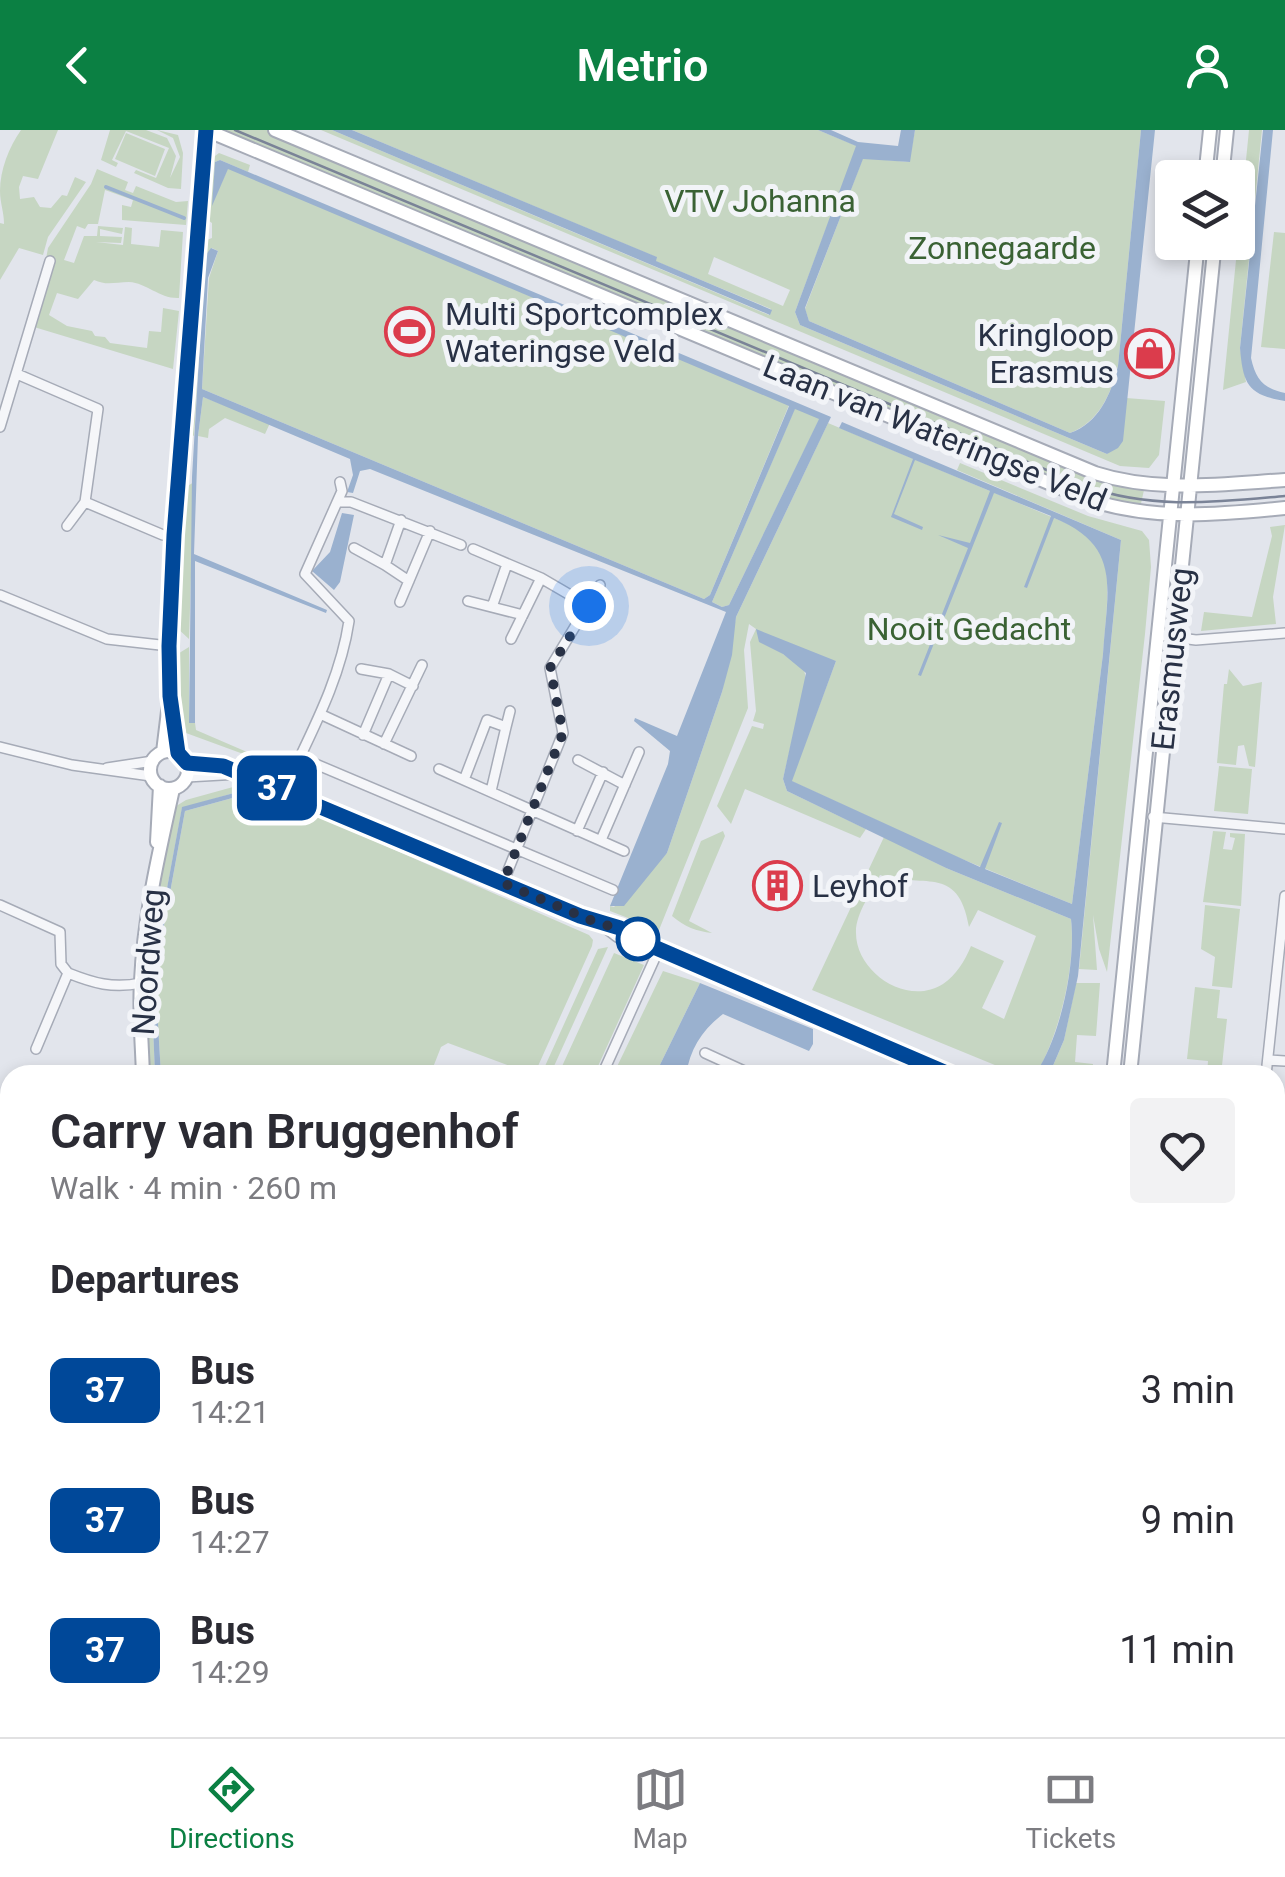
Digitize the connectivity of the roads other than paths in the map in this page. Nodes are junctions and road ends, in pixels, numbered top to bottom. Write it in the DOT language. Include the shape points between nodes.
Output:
graph roads {
  1 [pos="207,130"];
  2 [pos="275,130"];
  3 [pos="1210,130"];
  4 [pos="1227,130"];
  5 [pos="1206,160"];
  6 [pos="1224,160"];
  7 [pos="1196,260"];
  8 [pos="1213,260"];
  9 [pos="50,261"];
  10 [pos="17,374"];
  11 [pos="0,427"];
  12 [pos="1285,480"];
  13 [pos="340,482"];
  14 [pos="1172,485"];
  15 [pos="1190,486"];
  16 [pos="84,502"];
  17 [pos="338,502"];
  18 [pos="1285,508"];
  19 [pos="1169,514"];
  20 [pos="1187,516"];
  21 [pos="401,520"];
  22 [pos="67,526"];
  23 [pos="430,531"];
  24 [pos="168,535"];
  25 [pos="460,545"];
  26 [pos="354,548"];
  27 [pos="473,549"];
  28 [pos="385,564"];
  29 [pos="506,564"];
  30 [pos="541,578"];
  31 [pos="408,582"];
  32 [pos="600,585"];
  33 [pos="0,595"];
  34 [pos="468,601"];
  35 [pos="400,602"];
  36 [pos="589,606"];
  37 [pos="492,607"];
  38 [pos="523,615"];
  39 [pos="1285,633"];
  40 [pos="1157,636"];
  41 [pos="1174,638"];
  42 [pos="511,639"];
  43 [pos="169,646"];
  44 [pos="422,664"];
  45 [pos="361,670"];
  46 [pos="389,674"];
  47 [pos="412,686"];
  48 [pos="510,712"];
  49 [pos="320,714"];
  50 [pos="506,727"];
  51 [pos="364,735"];
  52 [pos="384,744"];
  53 [pos="0,747"];
  54 [pos="639,752"];
  55 [pos="411,756"];
  56 [pos="299,757"];
  57 [pos="578,760"];
  58 [pos="173,761"];
  59 [pos="107,768"];
  60 [pos="440,769"];
  61 [pos="602,772"];
  62 [pos="464,780"];
  63 [pos="161,784"];
  64 [pos="625,785"];
  65 [pos="284,791"];
  66 [pos="491,791"];
  67 [pos="534,812"];
  68 [pos="1139,816"];
  69 [pos="1156,817"];
  70 [pos="1285,829"];
  71 [pos="577,831"];
  72 [pos="601,840"];
  73 [pos="516,849"];
  74 [pos="624,851"];
  75 [pos="503,883"];
  76 [pos="613,890"];
  77 [pos="1285,896"];
  78 [pos="0,905"];
  79 [pos="1283,943"];
  80 [pos="659,949"];
  81 [pos="68,973"];
  82 [pos="140,984"];
  83 [pos="36,1049"];
  84 [pos="706,1053"];
  85 [pos="1268,1060"];
  86 [pos="1285,1061"];
  87 [pos="143,1065"];
  88 [pos="607,1065"];
  89 [pos="731,1065"];
  90 [pos="929,1065"];
  91 [pos="1114,1065"];
  92 [pos="1131,1065"];
  93 [pos="1267,1065"];
  1 -- 19 [label="street, Laan van Wateringse Veld" via="1087,498"];
  1 -- 24 [label="street"];
  2 -- 14 [label="street, Laan van Wateringse Veld" via="1096,473"];
  3 -- 5 [label="street"];
  4 -- 6 [label="street"];
  7 -- 14 [label="street, Erasmusweg"];
  8 -- 15 [label="street, Erasmusweg"];
  9 -- 10 [label="street"];
  10 -- 11 [label="street"];
  10 -- 16 [label="street" via="98,408"];
  12 -- 15 [label="street, Laan van Wateringse Veld"];
  13 -- 17 [label="street"];
  14 -- 15 [label="street, Laan van Wateringse Veld"];
  14 -- 19 [label="street, Erasmusweg"];
  15 -- 20 [label="street, Erasmusweg"];
  16 -- 22 [label="street"];
  16 -- 24 [label="street"];
  17 -- 21 [label="street"];
  17 -- 49 [label="street" via="305,574 349,622"];
  18 -- 20 [label="street, Laan van Wateringse Veld"];
  19 -- 20 [label="street, Laan van Wateringse Veld"];
  19 -- 40 [label="street, Erasmusweg"];
  20 -- 41 [label="street, Erasmusweg"];
  21 -- 23 [label="street"];
  21 -- 28 [label="street"];
  23 -- 25 [label="street"];
  23 -- 31 [label="street"];
  24 -- 43 [label="street"];
  26 -- 28 [label="street"];
  27 -- 29 [label="street"];
  28 -- 31 [label="street"];
  29 -- 30 [label="street"];
  29 -- 37 [label="street"];
  30 -- 36 [label="street"];
  30 -- 38 [label="street"];
  31 -- 35 [label="street"];
  32 -- 36 [label="street"];
  33 -- 43 [label="street" via="108,639"];
  34 -- 37 [label="street"];
  36 -- 67 [label="street" via="550,668 563,733"];
  37 -- 38 [label="street"];
  38 -- 42 [label="street"];
  39 -- 41 [label="street"];
  40 -- 41 [label="street"];
  40 -- 68 [label="street, Erasmusweg"];
  41 -- 69 [label="street, Erasmusweg"];
  43 -- 58 [label="street"];
  44 -- 47 [label="street"];
  45 -- 46 [label="street"];
  46 -- 47 [label="street"];
  46 -- 51 [label="street"];
  47 -- 52 [label="street"];
  48 -- 50 [label="street"];
  49 -- 51 [label="street"];
  49 -- 56 [label="street"];
  50 -- 62 [label="street" via="487,720"];
  50 -- 66 [label="street"];
  51 -- 52 [label="street"];
  52 -- 55 [label="street"];
  53 -- 59 [label="street"];
  54 -- 64 [label="street"];
  56 -- 65 [label="street"];
  56 -- 73 [label="street"];
  57 -- 61 [label="street"];
  58 -- 59 [label="street"];
  58 -- 63 [label="street, Noordweg"];
  58 -- 63 [label="street"];
  58 -- 65 [label="street" via="242,774"];
  59 -- 63 [label="street"];
  60 -- 62 [label="street"];
  61 -- 64 [label="street"];
  61 -- 71 [label="street"];
  62 -- 66 [label="street"];
  63 -- 82 [label="street, Noordweg"];
  64 -- 72 [label="street"];
  65 -- 75 [label="street"];
  66 -- 67 [label="street"];
  67 -- 71 [label="street"];
  67 -- 73 [label="street"];
  68 -- 69 [label="street"];
  68 -- 91 [label="street, Erasmusweg"];
  69 -- 70 [label="street"];
  69 -- 92 [label="street, Erasmusweg"];
  71 -- 72 [label="street"];
  72 -- 74 [label="street"];
  73 -- 75 [label="street"];
  73 -- 76 [label="street"];
  75 -- 80 [label="street"];
  77 -- 79 [label="street"];
  78 -- 81 [label="street" via="60,932 61,964"];
  79 -- 85 [label="street"];
  80 -- 88 [label="street"];
  80 -- 90 [label="street"];
  81 -- 82 [label="street" via="97,985"];
  81 -- 83 [label="street"];
  82 -- 87 [label="street, Noordweg"];
  84 -- 89 [label="street"];
  85 -- 86 [label="street"];
  85 -- 93 [label="street"];
}
